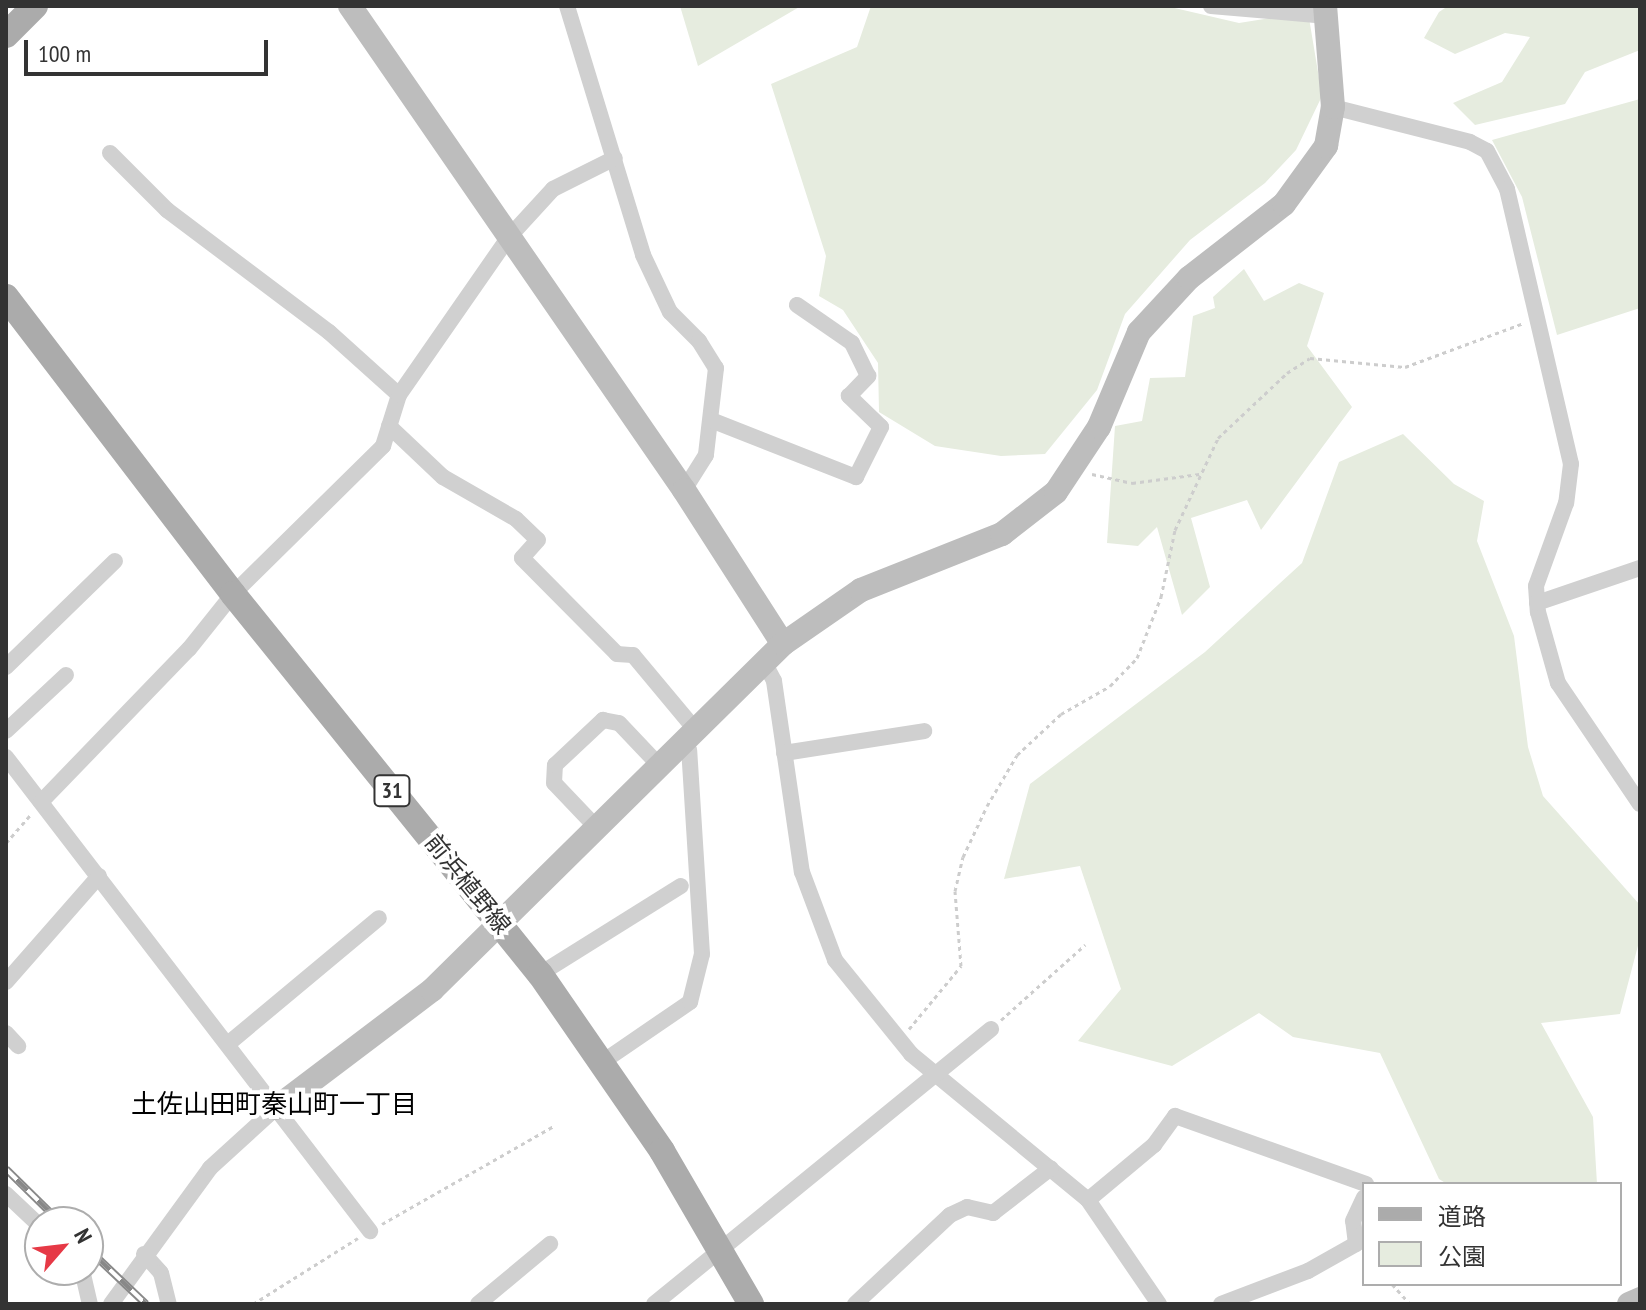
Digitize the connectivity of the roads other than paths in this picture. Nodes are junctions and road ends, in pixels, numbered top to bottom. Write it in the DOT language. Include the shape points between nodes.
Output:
graph roads {
  1 [pos="35,6"];
  2 [pos="350,6"];
  3 [pos="567,6"];
  4 [pos="1211,6"];
  5 [pos="1326,11"];
  6 [pos="6,35"];
  7 [pos="1333,107"];
  8 [pos="110,153"];
  9 [pos="615,158"];
  10 [pos="509,237"];
  11 [pos="6,297"];
  12 [pos="797,305"];
  13 [pos="399,395"];
  14 [pos="711,420"];
  15 [pos="389,426"];
  16 [pos="684,490"];
  17 [pos="115,561"];
  18 [pos="1640,568"];
  19 [pos="233,594"];
  20 [pos="1537,603"];
  21 [pos="783,644"];
  22 [pos="764,662"];
  23 [pos="6,667"];
  24 [pos="66,675"];
  25 [pos="6,731"];
  26 [pos="924,731"];
  27 [pos="687,734"];
  28 [pos="784,753"];
  29 [pos="6,757"];
  30 [pos="657,763"];
  31 [pos="41,802"];
  32 [pos="1640,804"];
  33 [pos="595,826"];
  34 [pos="99,876"];
  35 [pos="681,886"];
  36 [pos="379,918"];
  37 [pos="499,923"];
  38 [pos="540,974"];
  39 [pos="6,982"];
  40 [pos="991,1029"];
  41 [pos="229,1043"];
  42 [pos="601,1063"];
  43 [pos="936,1073"];
  44 [pos="276,1108"];
  45 [pos="1051,1168"];
  46 [pos="1362,1183"];
  47 [pos="6,1194"];
  48 [pos="1088,1200"];
  49 [pos="1362,1201"];
  50 [pos="24,1211"];
  51 [pos="370,1231"];
  52 [pos="550,1244"];
  53 [pos="720,1250"];
  54 [pos="144,1254"];
  55 [pos="1640,1299"];
  56 [pos="665,1301"];
  57 [pos="111,1304"];
  58 [pos="169,1304"];
  59 [pos="478,1304"];
  60 [pos="751,1304"];
  61 [pos="855,1304"];
  62 [pos="1159,1304"];
  63 [pos="1221,1304"];
  64 [pos="1629,1304"];
  1 -- 6 [label="main road"];
  2 -- 10 [label="street"];
  3 -- 9 [label="street"];
  4 -- 5 [label="street"];
  5 -- 7 [label="street"];
  7 -- 20 [label="street" via="1470,142 1487,151 1507,189 1571,464 1566,503 1536,586"];
  7 -- 21 [label="street" via="1326,146 1309,177 1284,204 1189,278 1139,332 1099,427 1056,492 1002,534 861,590"];
  8 -- 13 [label="street" via="167,210 329,332"];
  9 -- 10 [label="street" via="553,189"];
  9 -- 14 [label="street" via="643,255 670,312 699,341 716,368"];
  10 -- 13 [label="street"];
  10 -- 16 [label="street"];
  11 -- 19 [label="main road, 前浜植野線 / 31"];
  12 -- 14 [label="street" via="852,343 868,376 849,396 881,427 856,477"];
  13 -- 15 [label="street"];
  14 -- 16 [label="street" via="706,455"];
  15 -- 19 [label="street" via="383,446"];
  15 -- 27 [label="street" via="443,477 516,519 538,540 522,558 617,654 633,655"];
  16 -- 21 [label="street"];
  17 -- 23 [label="street"];
  18 -- 20 [label="street"];
  19 -- 31 [label="street" via="189,649"];
  19 -- 37 [label="main road, 前浜植野線 / 31"];
  20 -- 32 [label="street" via="1558,683"];
  21 -- 22 [label="street"];
  22 -- 27 [label="street"];
  22 -- 28 [label="street" via="774,681"];
  24 -- 25 [label="street"];
  26 -- 28 [label="street"];
  27 -- 30 [label="street"];
  27 -- 42 [label="street" via="702,954 690,1002"];
  28 -- 43 [label="street" via="802,872 817,922 859,994 899,1041"];
  29 -- 31 [label="street"];
  30 -- 33 [label="street"];
  30 -- 33 [label="street" via="619,723 603,720 555,765 554,783"];
  31 -- 34 [label="street"];
  33 -- 37 [label="street"];
  34 -- 39 [label="street"];
  34 -- 41 [label="street"];
  35 -- 38 [label="street"];
  36 -- 41 [label="street"];
  37 -- 38 [label="main road, 前浜植野線 / 31"];
  37 -- 44 [label="street" via="388,1027"];
  38 -- 42 [label="main road, 前浜植野線 / 31"];
  40 -- 43 [label="street"];
  41 -- 44 [label="street"];
  42 -- 53 [label="main road, 前浜植野線 / 31"];
  43 -- 45 [label="street"];
  43 -- 53 [label="street"];
  44 -- 51 [label="street"];
  44 -- 54 [label="street" via="210,1168"];
  45 -- 48 [label="street"];
  45 -- 61 [label="street" via="993,1213 967,1207 950,1215"];
  46 -- 48 [label="street" via="1175,1116 1154,1145"];
  47 -- 50 [label="street"];
  48 -- 62 [label="street"];
  49 -- 63 [label="street" via="1353,1221 1356,1244 1308,1271"];
  52 -- 59 [label="street"];
  53 -- 56 [label="street"];
  53 -- 60 [label="main road, 前浜植野線 / 31"];
  54 -- 57 [label="street"];
  54 -- 58 [label="street" via="161,1273"];
  55 -- 64 [label="street"];
}
